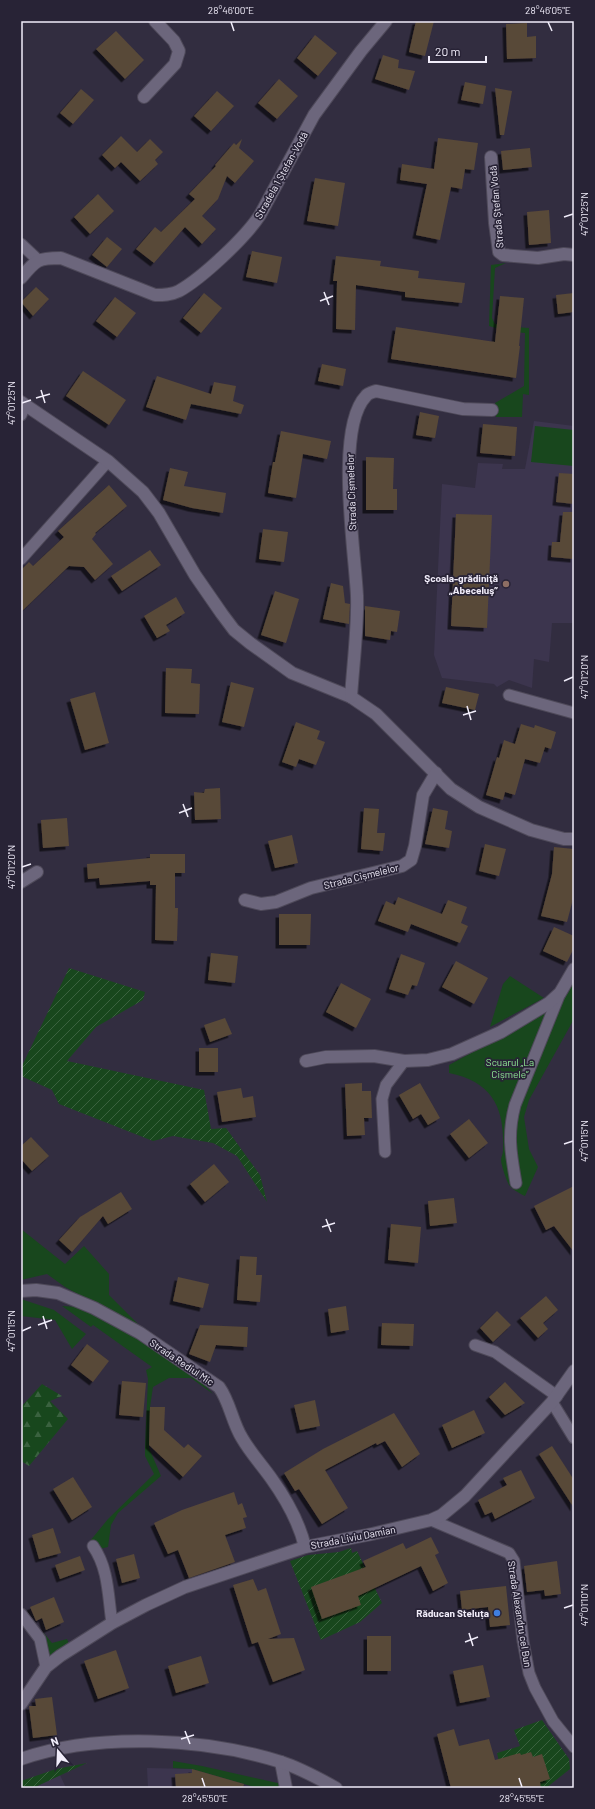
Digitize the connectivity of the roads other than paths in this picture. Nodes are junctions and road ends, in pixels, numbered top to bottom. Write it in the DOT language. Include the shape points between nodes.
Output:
graph roads {
  1 [pos="154,21"];
  2 [pos="386,21"];
  3 [pos="144,97"];
  4 [pos="491,157"];
  5 [pos="21,244"];
  6 [pos="574,255"];
  7 [pos="38,260"];
  8 [pos="21,278"];
  9 [pos="22,407"];
  10 [pos="492,410"];
  11 [pos="108,461"];
  12 [pos="21,559"];
  13 [pos="509,695"];
  14 [pos="351,697"];
  15 [pos="574,712"];
  16 [pos="436,773"];
  17 [pos="574,839"];
  18 [pos="37,872"];
  19 [pos="21,882"];
  20 [pos="245,900"];
  21 [pos="574,969"];
  22 [pos="560,993"];
  23 [pos="306,1061"];
  24 [pos="404,1061"];
  25 [pos="385,1152"];
  26 [pos="516,1183"];
  27 [pos="21,1291"];
  28 [pos="475,1345"];
  29 [pos="574,1371"];
  30 [pos="554,1399"];
  31 [pos="574,1438"];
  32 [pos="431,1520"];
  33 [pos="93,1546"];
  34 [pos="304,1547"];
  35 [pos="21,1614"];
  36 [pos="112,1623"];
  37 [pos="46,1667"];
  38 [pos="21,1704"];
  39 [pos="574,1748"];
  40 [pos="21,1759"];
  41 [pos="281,1762"];
  42 [pos="286,1788"];
  43 [pos="336,1788"];
  1 -- 3 [label="street" via="174,41 179,51 175,64"];
  2 -- 7 [label="street, Stradela 1 Ștefan-Vodă" via="314,115 254,224 199,277 178,291 164,296 155,295 61,258"];
  4 -- 6 [label="street, Strada Ștefan Vodă" via="499,252 503,255 538,258"];
  5 -- 7 [label="lane"];
  7 -- 8 [label="street"];
  9 -- 11 [label="street"];
  10 -- 14 [label="street, Strada Cișmelelor" via="463,409 376,391 367,394 360,403 353,424 348,463 357,597"];
  11 -- 12 [label="lane"];
  11 -- 14 [label="street" via="143,492 159,513 195,575 234,630 292,673"];
  13 -- 15 [label="lane"];
  14 -- 16 [label="street" via="376,714"];
  16 -- 17 [label="street" via="452,789 506,821 564,839"];
  16 -- 20 [label="street, Strada Cișmelelor" via="423,795 411,860 402,866 311,888 276,902 261,904"];
  18 -- 19 [label="street"];
  21 -- 22 [label="street"];
  22 -- 24 [label="street" via="528,1017 459,1052 428,1060"];
  22 -- 26 [label="lane" via="510,1123 510,1144"];
  23 -- 24 [label="street" via="326,1057 374,1056"];
  24 -- 25 [label="lane" via="386,1085 382,1099"];
  27 -- 34 [label="street, Strada Rediul Mic" via="58,1293 99,1310 140,1333 219,1387 225,1395 231,1416 242,1438 289,1504 302,1533"];
  28 -- 30 [label="lane" via="494,1352"];
  29 -- 30 [label="street, Strada Liviu Damian"];
  30 -- 31 [label="lane"];
  30 -- 32 [label="street, Strada Liviu Damian" via="453,1508"];
  32 -- 34 [label="street, Strada Liviu Damian"];
  32 -- 39 [label="lane, Strada Alexandru cel Bun" via="509,1553 514,1561 529,1673 553,1721"];
  33 -- 36 [label="lane" via="104,1568"];
  34 -- 36 [label="street, Strada Liviu Damian" via="185,1587"];
  35 -- 37 [label="lane" via="40,1639"];
  36 -- 37 [label="street, Strada Liviu Damian"];
  37 -- 38 [label="street, Strada Liviu Damian"];
  40 -- 41 [label="street" via="60,1748 149,1741 214,1747"];
  41 -- 42 [label="street"];
  41 -- 43 [label="street" via="303,1770"];
}
